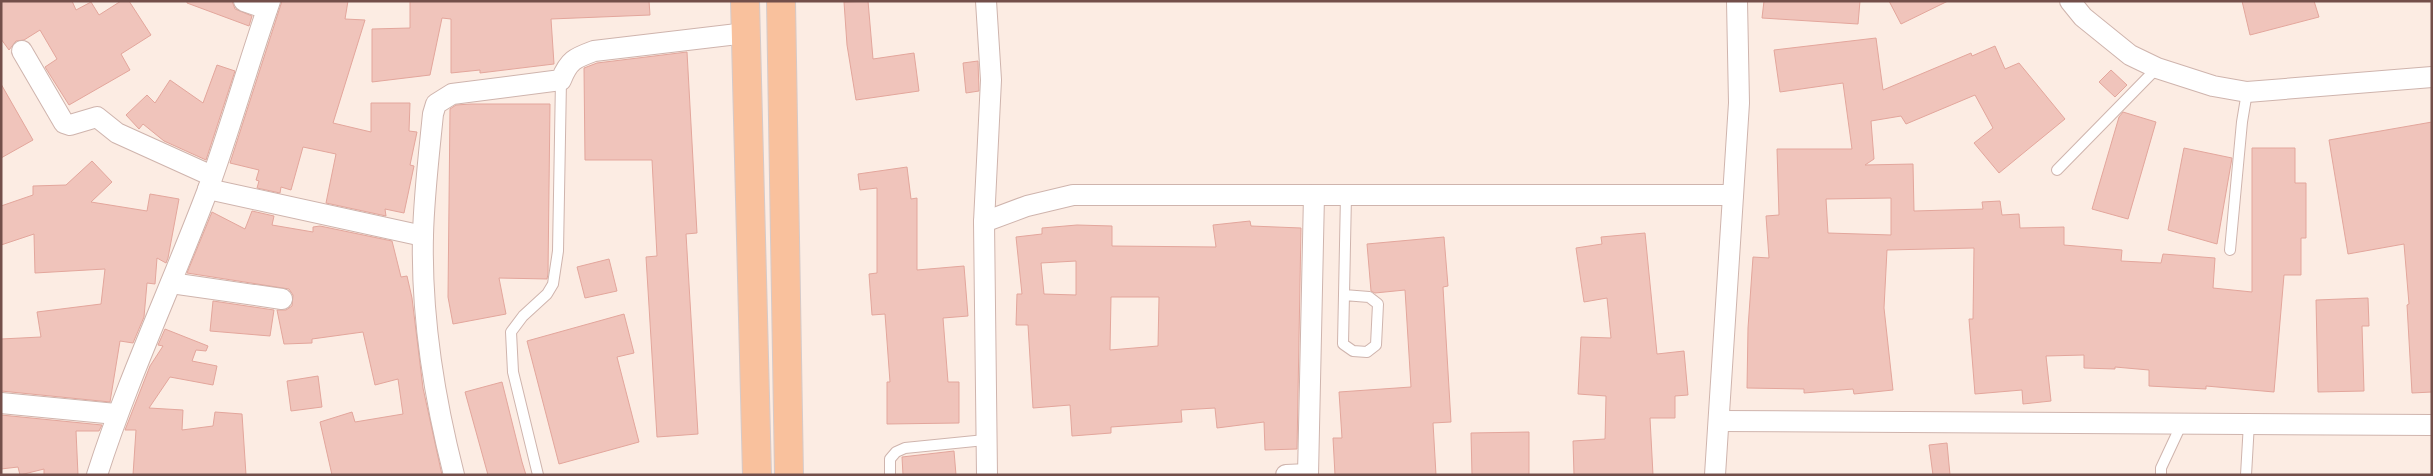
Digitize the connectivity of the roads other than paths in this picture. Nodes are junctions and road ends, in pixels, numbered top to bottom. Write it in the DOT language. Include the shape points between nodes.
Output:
graph roads {
  1 [pos="244,1"];
  2 [pos="745,1"];
  3 [pos="781,1"];
  4 [pos="986,1"];
  5 [pos="1737,1"];
  6 [pos="2070,1"];
  7 [pos="268,5"];
  8 [pos="746,33"];
  9 [pos="22,51"];
  10 [pos="2157,68"];
  11 [pos="2432,77"];
  12 [pos="561,80"];
  13 [pos="2247,92"];
  14 [pos="2057,170"];
  15 [pos="210,182"];
  16 [pos="1314,195"];
  17 [pos="1346,195"];
  18 [pos="1733,195"];
  19 [pos="984,222"];
  20 [pos="423,236"];
  21 [pos="2230,250"];
  22 [pos="171,284"];
  23 [pos="1344,296"];
  24 [pos="282,299"];
  25 [pos="1,403"];
  26 [pos="116,414"];
  27 [pos="1719,421"];
  28 [pos="2182,423"];
  29 [pos="2250,423"];
  30 [pos="2432,425"];
  31 [pos="985,440"];
  32 [pos="97,475"];
  33 [pos="454,475"];
  34 [pos="538,475"];
  35 [pos="757,475"];
  36 [pos="789,475"];
  37 [pos="890,475"];
  38 [pos="987,475"];
  39 [pos="1286,475"];
  40 [pos="1308,475"];
  41 [pos="1715,475"];
  42 [pos="2161,475"];
  43 [pos="2246,475"];
  1 -- 7 [label="street"];
  2 -- 8 [label="main road"];
  3 -- 36 [label="main road"];
  4 -- 19 [label="street" via="991,80"];
  5 -- 18 [label="street" via="1739,103"];
  6 -- 10 [label="street" via="2107,38 2130,55"];
  7 -- 15 [label="street"];
  8 -- 12 [label="street" via="594,51 567,65"];
  8 -- 35 [label="main road"];
  9 -- 15 [label="street" via="64,123 70,125 97,116 117,133"];
  10 -- 13 [label="street" via="2200,83"];
  10 -- 14 [label="lane"];
  11 -- 13 [label="street"];
  12 -- 20 [label="street" via="452,94 436,104"];
  12 -- 34 [label="lane" via="558,251 553,284 548,294 523,316 511,332 513,372"];
  13 -- 21 [label="lane"];
  15 -- 20 [label="street"];
  15 -- 22 [label="street"];
  16 -- 17 [label="street"];
  16 -- 19 [label="street" via="1073,195 1027,206"];
  16 -- 40 [label="street"];
  17 -- 18 [label="street"];
  17 -- 23 [label="lane"];
  18 -- 27 [label="street"];
  19 -- 31 [label="street"];
  20 -- 33 [label="street" via="426,330 442,427"];
  22 -- 24 [label="street"];
  22 -- 26 [label="street"];
  23 -- 23 [label="lane" via="1343,344 1353,351 1368,352 1376,345 1378,304 1370,297"];
  25 -- 26 [label="street"];
  26 -- 32 [label="street"];
  27 -- 28 [label="street"];
  27 -- 41 [label="street"];
  28 -- 29 [label="street"];
  28 -- 42 [label="lane" via="2161,468"];
  29 -- 30 [label="street"];
  29 -- 43 [label="lane"];
  31 -- 37 [label="lane" via="905,448 890,459"];
  31 -- 38 [label="street"];
  39 -- 40 [label="street"];
}
